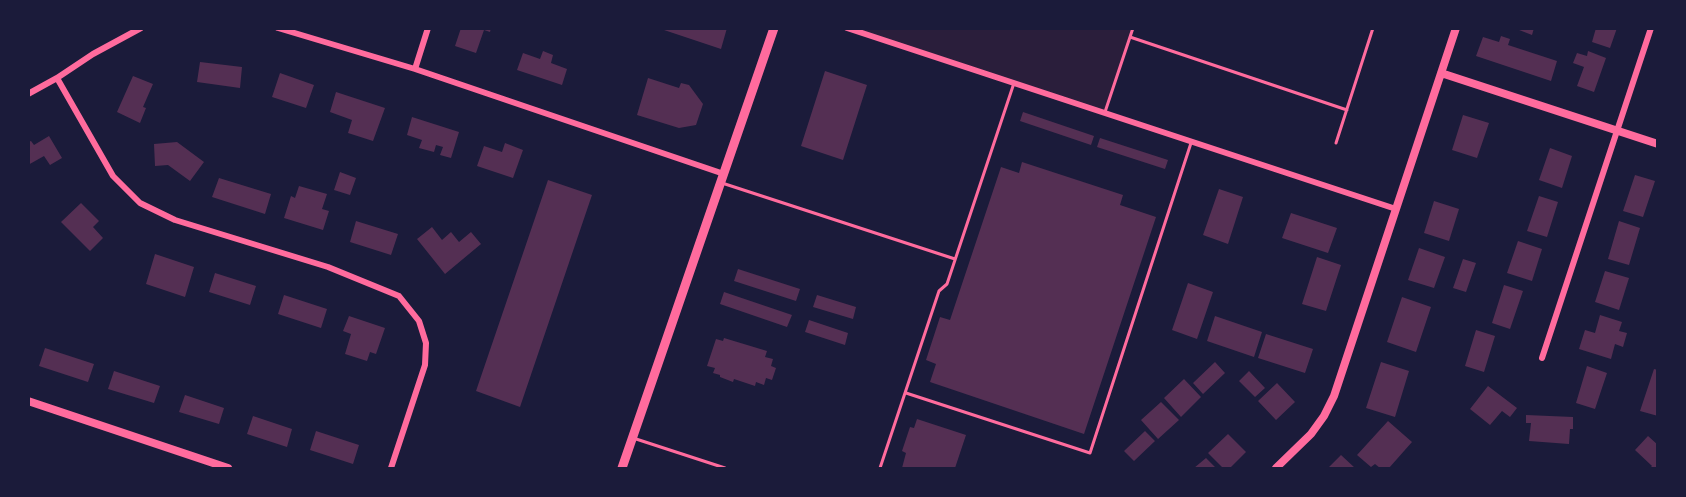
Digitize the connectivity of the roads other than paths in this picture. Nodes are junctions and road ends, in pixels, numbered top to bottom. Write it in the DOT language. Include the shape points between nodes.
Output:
graph roads {
  1 [pos="141,28"];
  2 [pos="278,28"];
  3 [pos="428,28"];
  4 [pos="774,28"];
  5 [pos="847,28"];
  6 [pos="1133,28"];
  7 [pos="1373,28"];
  8 [pos="1456,28"];
  9 [pos="1650,28"];
  10 [pos="1130,37"];
  11 [pos="415,69"];
  12 [pos="1441,73"];
  13 [pos="57,78"];
  14 [pos="1014,83"];
  15 [pos="28,94"];
  16 [pos="1347,110"];
  17 [pos="1105,113"];
  18 [pos="1617,130"];
  19 [pos="1192,142"];
  20 [pos="1336,144"];
  21 [pos="1658,144"];
  22 [pos="722,178"];
  23 [pos="1396,209"];
  24 [pos="956,259"];
  25 [pos="1542,358"];
  26 [pos="906,393"];
  27 [pos="28,401"];
  28 [pos="632,438"];
  29 [pos="228,468"];
  30 [pos="391,468"];
  31 [pos="622,468"];
  32 [pos="725,468"];
  33 [pos="880,468"];
  34 [pos="1276,468"];
  1 -- 13 [label="street"];
  2 -- 11 [label="street"];
  3 -- 11 [label="street"];
  4 -- 22 [label="main road"];
  5 -- 14 [label="street"];
  6 -- 10 [label="lane"];
  7 -- 16 [label="lane"];
  8 -- 12 [label="street"];
  9 -- 18 [label="street"];
  10 -- 16 [label="lane"];
  10 -- 17 [label="lane"];
  11 -- 22 [label="street"];
  12 -- 18 [label="street"];
  12 -- 23 [label="street"];
  13 -- 15 [label="street"];
  13 -- 30 [label="street" via="113,176 140,203 176,220 328,267 399,296 419,321 426,344 424,365"];
  14 -- 17 [label="street"];
  14 -- 24 [label="lane"];
  16 -- 20 [label="lane"];
  17 -- 19 [label="street"];
  18 -- 21 [label="street"];
  18 -- 25 [label="street"];
  19 -- 23 [label="street"];
  19 -- 26 [label="lane" via="1090,453"];
  22 -- 24 [label="lane"];
  22 -- 28 [label="main road"];
  23 -- 34 [label="street" via="1334,396 1311,434"];
  24 -- 26 [label="lane" via="947,284 939,291"];
  26 -- 33 [label="lane"];
  27 -- 29 [label="street"];
  28 -- 31 [label="main road"];
  28 -- 32 [label="lane"];
}
